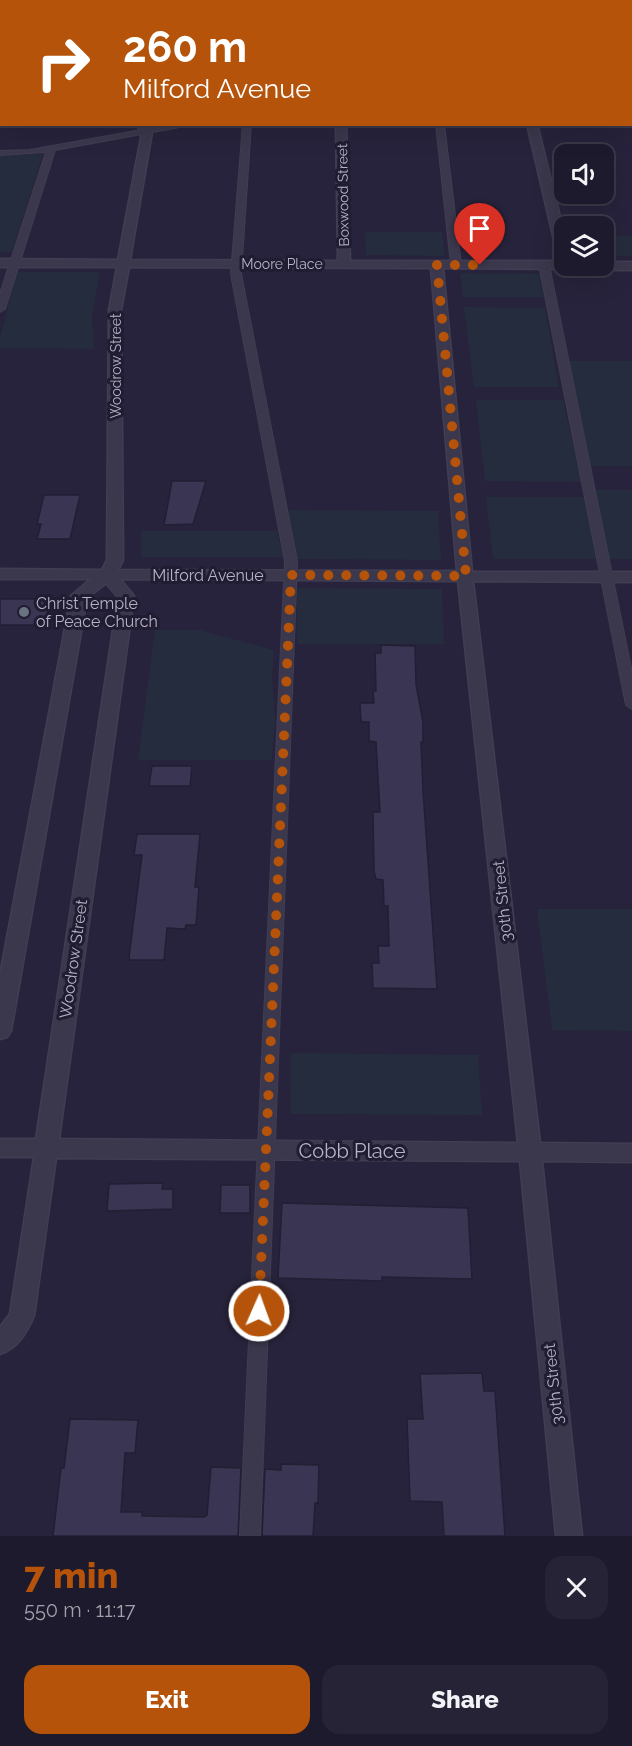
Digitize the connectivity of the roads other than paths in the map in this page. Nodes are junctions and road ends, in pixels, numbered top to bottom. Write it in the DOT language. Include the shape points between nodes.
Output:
graph roads {
  1 [pos="168,126"];
  2 [pos="247,126"];
  3 [pos="341,126"];
  4 [pos="440,126"];
  5 [pos="532,126"];
  6 [pos="143,128"];
  7 [pos="51,149"];
  8 [pos="0,153"];
  9 [pos="554,216"];
  10 [pos="0,263"];
  11 [pos="14,263"];
  12 [pos="124,263"];
  13 [pos="236,264"];
  14 [pos="344,264"];
  15 [pos="437,265"];
  16 [pos="456,265"];
  17 [pos="544,265"];
  18 [pos="554,265"];
  19 [pos="614,266"];
  20 [pos="632,266"];
  21 [pos="0,309"];
  22 [pos="0,574"];
  23 [pos="107,575"];
  24 [pos="291,575"];
  25 [pos="466,576"];
  26 [pos="606,577"];
  27 [pos="632,577"];
  28 [pos="632,705"];
  29 [pos="0,1031"];
  30 [pos="0,1148"];
  31 [pos="45,1148"];
  32 [pos="266,1150"];
  33 [pos="530,1151"];
  34 [pos="632,1153"];
  35 [pos="0,1343"];
  36 [pos="250,1536"];
  37 [pos="569,1536"];
  1 -- 6 [label="lane"];
  2 -- 13 [label="lane"];
  3 -- 14 [label="street, Boxwood Street"];
  4 -- 16 [label="lane"];
  5 -- 9 [label="street"];
  6 -- 7 [label="lane"];
  6 -- 12 [label="street, Woodrow Street"];
  7 -- 8 [label="lane"];
  7 -- 11 [label="lane"];
  10 -- 11 [label="street, Moore Place"];
  11 -- 12 [label="street, Moore Place"];
  11 -- 21 [label="lane"];
  12 -- 13 [label="street, Moore Place"];
  12 -- 23 [label="street, Woodrow Street" via="115,310 115,560"];
  13 -- 14 [label="street, Moore Place"];
  13 -- 24 [label="lane"];
  14 -- 15 [label="street, Moore Place"];
  15 -- 16 [label="street, Moore Place"];
  15 -- 25 [label="street, 30th Street"];
  16 -- 17 [label="street, Moore Place"];
  17 -- 18 [label="street, Moore Place"];
  17 -- 26 [label="lane"];
  19 -- 20 [label="street"];
  22 -- 23 [label="street, Milford Avenue"];
  23 -- 24 [label="street, Milford Avenue"];
  23 -- 29 [label="street" via="79,596"];
  23 -- 31 [label="street, Woodrow Street" via="126,596"];
  24 -- 25 [label="street, Milford Avenue"];
  24 -- 32 [label="lane"];
  25 -- 26 [label="street, Milford Avenue"];
  25 -- 33 [label="street, 30th Street"];
  26 -- 27 [label="street, Milford Avenue"];
  26 -- 28 [label="lane"];
  30 -- 31 [label="street, Cobb Place"];
  31 -- 32 [label="street, Cobb Place"];
  31 -- 35 [label="street, Woodrow Street" via="22,1316"];
  32 -- 33 [label="street, Cobb Place"];
  32 -- 36 [label="lane"];
  33 -- 34 [label="street, Cobb Place"];
  33 -- 37 [label="street, 30th Street"];
}
